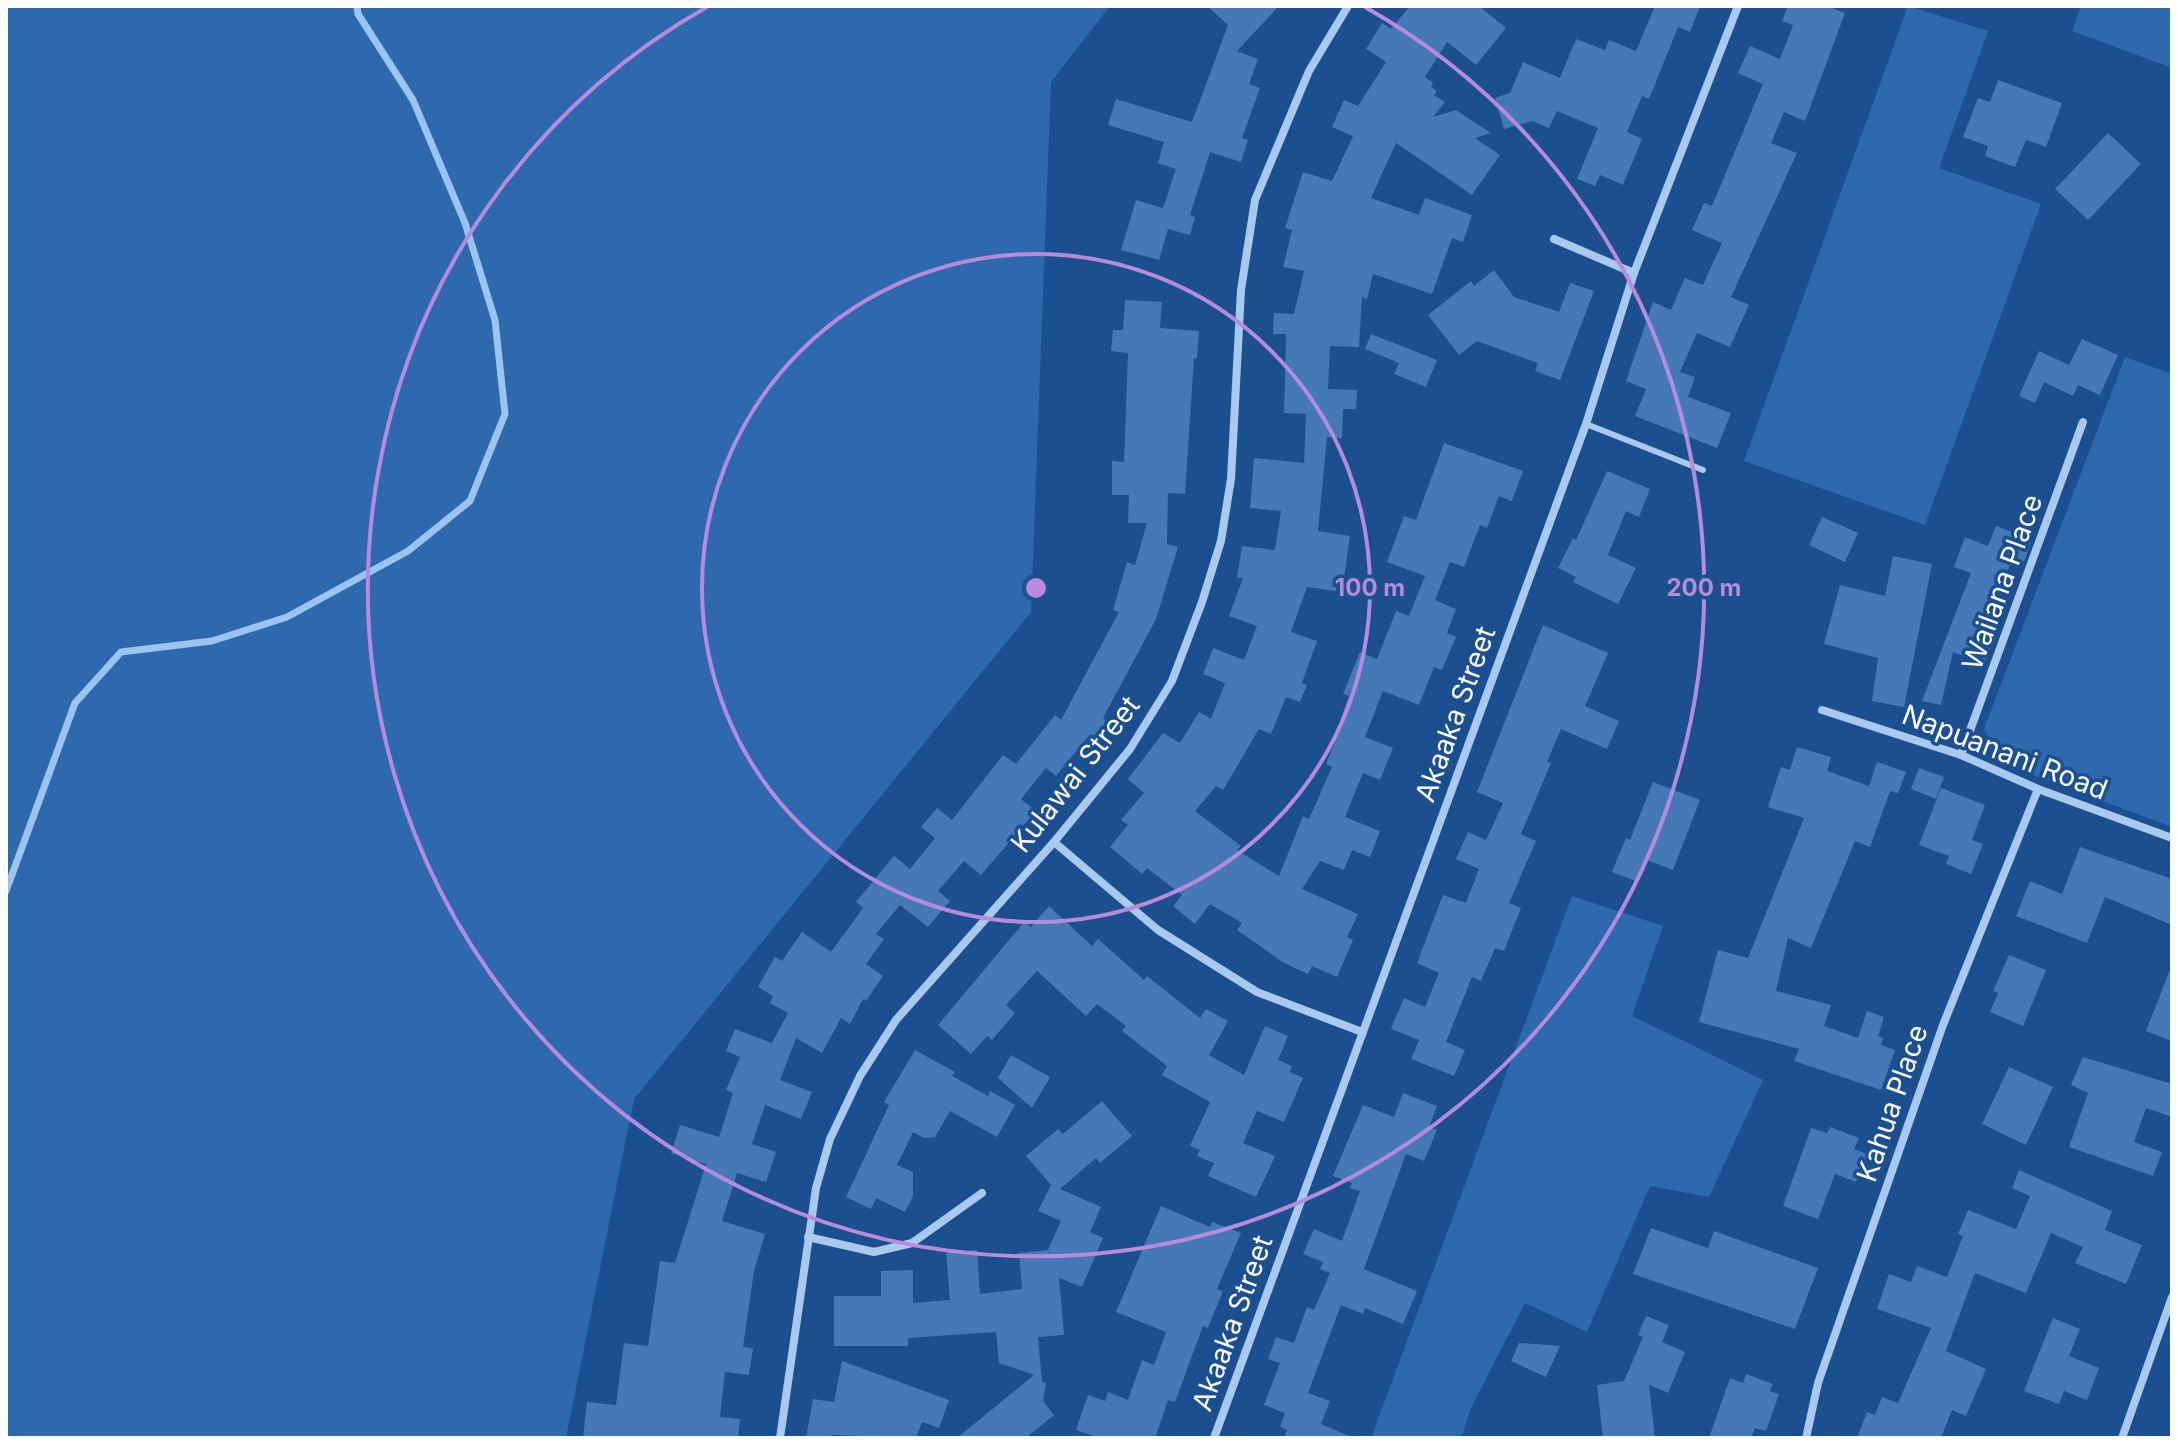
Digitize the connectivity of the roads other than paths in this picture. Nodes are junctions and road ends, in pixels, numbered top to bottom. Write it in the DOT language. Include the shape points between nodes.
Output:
graph roads {
  1 [pos="1348,6"];
  2 [pos="1738,6"];
  3 [pos="1554,239"];
  4 [pos="1634,273"];
  5 [pos="2083,422"];
  6 [pos="1586,424"];
  7 [pos="1703,470"];
  8 [pos="1822,710"];
  9 [pos="1961,755"];
  10 [pos="2038,789"];
  11 [pos="2172,838"];
  12 [pos="1054,842"];
  13 [pos="1362,1032"];
  14 [pos="982,1193"];
  15 [pos="808,1237"];
  16 [pos="2172,1297"];
  17 [pos="780,1438"];
  18 [pos="1214,1438"];
  19 [pos="1806,1438"];
  20 [pos="2122,1438"];
  1 -- 12 [label="street, Kulawai Street" via="1309,71 1255,200 1241,290 1231,479 1221,541 1202,602 1172,681 1130,749"];
  2 -- 4 [label="street, Akaaka Street"];
  3 -- 4 [label="street"];
  4 -- 6 [label="street, Akaaka Street"];
  5 -- 9 [label="street, Wailana Place"];
  6 -- 7 [label="lane"];
  6 -- 13 [label="street, Akaaka Street"];
  8 -- 9 [label="street, Napuanani Road"];
  9 -- 10 [label="street, Napuanani Road"];
  10 -- 11 [label="street, Napuanani Road"];
  10 -- 19 [label="street, Kahua Place" via="1943,1025 1818,1383"];
  12 -- 13 [label="street" via="1158,930 1245,984"];
  12 -- 15 [label="street, Kulawai Street" via="896,1020 860,1076 830,1139"];
  13 -- 18 [label="street, Akaaka Street"];
  14 -- 15 [label="street" via="912,1243 874,1252"];
  15 -- 17 [label="street, Kulawai Street"];
  16 -- 20 [label="street"];
}
